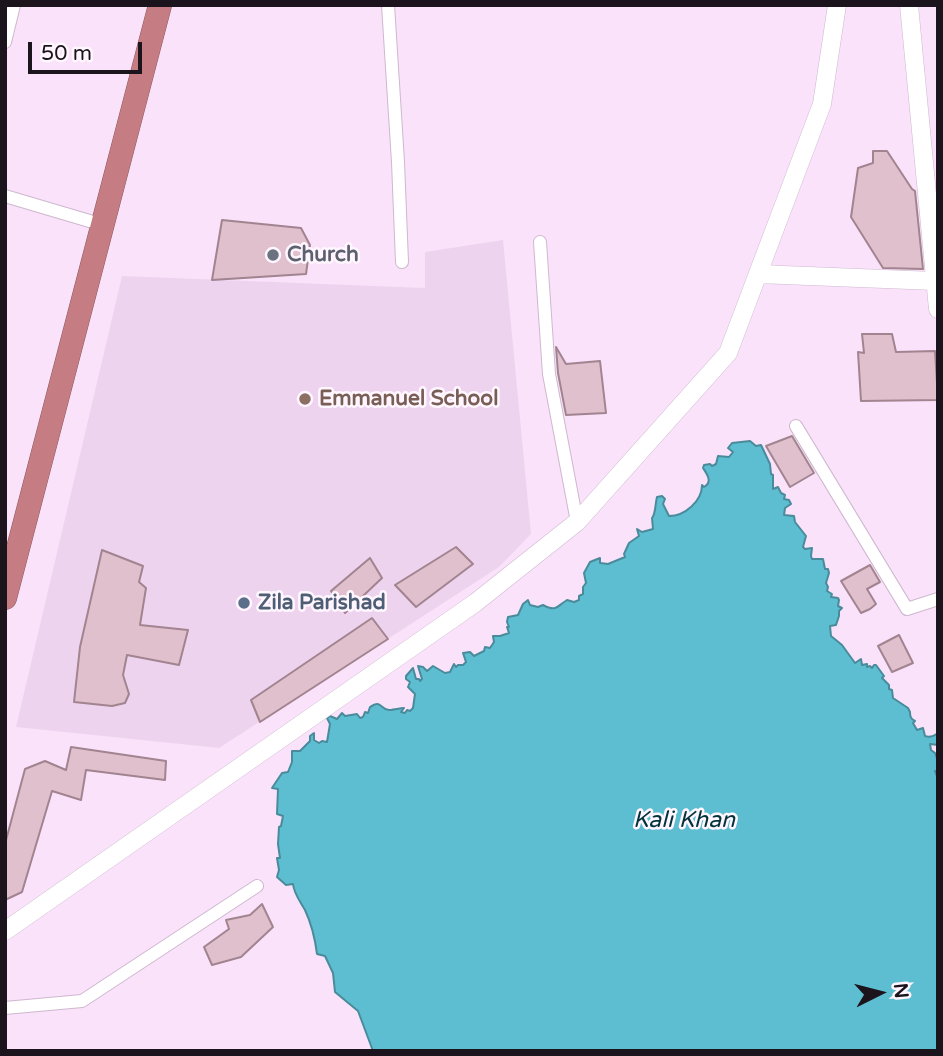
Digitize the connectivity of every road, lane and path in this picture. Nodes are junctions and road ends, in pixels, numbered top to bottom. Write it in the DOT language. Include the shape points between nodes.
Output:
graph roads {
  1 [pos="14,5"];
  2 [pos="160,5"];
  3 [pos="388,5"];
  4 [pos="837,5"];
  5 [pos="909,5"];
  6 [pos="5,42"];
  7 [pos="932,191"];
  8 [pos="5,196"];
  9 [pos="103,225"];
  10 [pos="540,242"];
  11 [pos="402,262"];
  12 [pos="758,274"];
  13 [pos="935,281"];
  14 [pos="938,309"];
  15 [pos="796,426"];
  16 [pos="578,522"];
  17 [pos="5,598"];
  18 [pos="938,600"];
  19 [pos="257,886"];
  20 [pos="5,931"];
  21 [pos="5,1009"];
  1 -- 6 [label="street"];
  2 -- 9 [label="highway"];
  3 -- 11 [label="street"];
  4 -- 12 [label="main road" via="822,104"];
  5 -- 7 [label="main road"];
  7 -- 13 [label="main road"];
  8 -- 9 [label="street"];
  9 -- 17 [label="highway"];
  10 -- 16 [label="street" via="550,374"];
  12 -- 13 [label="main road"];
  12 -- 16 [label="main road" via="728,353"];
  13 -- 14 [label="main road"];
  15 -- 18 [label="street" via="907,609"];
  16 -- 20 [label="main road" via="475,603"];
  19 -- 21 [label="street" via="82,1001"];
}
